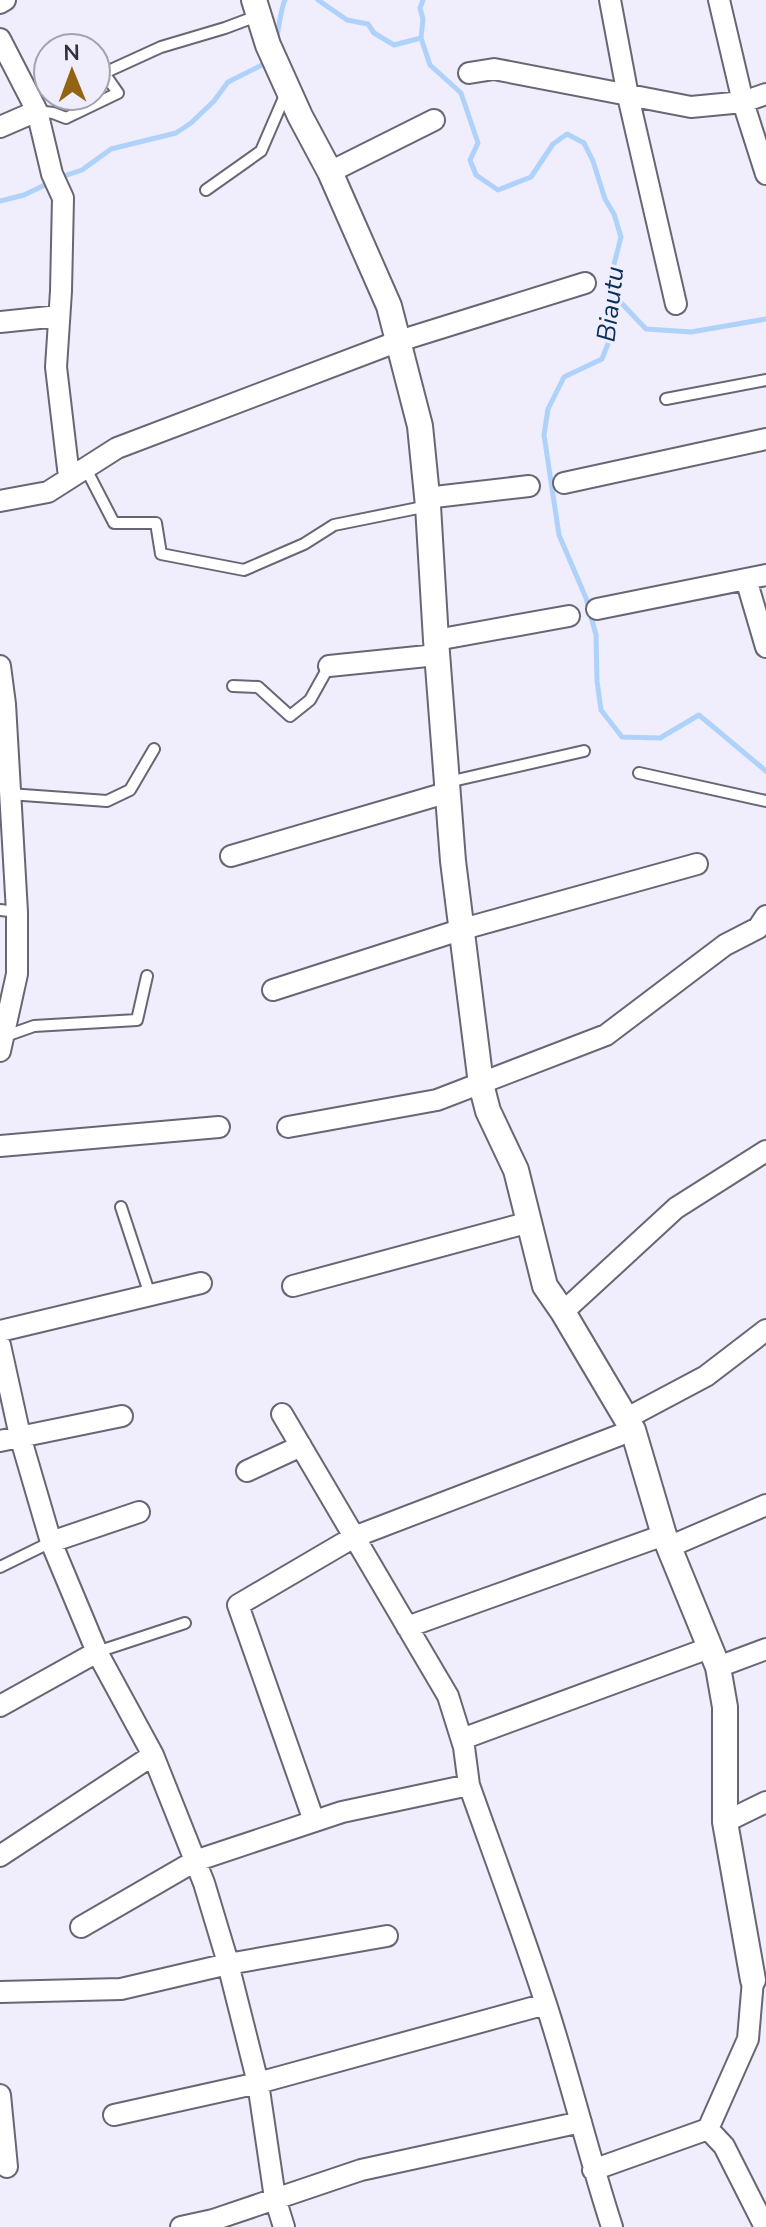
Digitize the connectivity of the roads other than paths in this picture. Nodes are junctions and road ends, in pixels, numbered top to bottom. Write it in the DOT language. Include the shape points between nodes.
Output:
graph roads {
  1 [pos="610,0"];
  2 [pos="719,0"];
  3 [pos="257,8"];
  4 [pos="0,39"];
  5 [pos="112,69"];
  6 [pos="469,73"];
  7 [pos="288,89"];
  8 [pos="766,94"];
  9 [pos="628,96"];
  10 [pos="32,101"];
  11 [pos="743,102"];
  12 [pos="35,112"];
  13 [pos="37,112"];
  14 [pos="45,112"];
  15 [pos="78,112"];
  16 [pos="434,120"];
  17 [pos="0,127"];
  18 [pos="330,172"];
  19 [pos="766,174"];
  20 [pos="206,190"];
  21 [pos="585,283"];
  22 [pos="676,304"];
  23 [pos="59,316"];
  24 [pos="0,322"];
  25 [pos="399,341"];
  26 [pos="766,380"];
  27 [pos="666,399"];
  28 [pos="766,439"];
  29 [pos="77,472"];
  30 [pos="564,483"];
  31 [pos="529,486"];
  32 [pos="0,501"];
  33 [pos="427,502"];
  34 [pos="756,577"];
  35 [pos="597,609"];
  36 [pos="569,616"];
  37 [pos="436,647"];
  38 [pos="766,647"];
  39 [pos="0,666"];
  40 [pos="329,666"];
  41 [pos="233,686"];
  42 [pos="154,749"];
  43 [pos="584,751"];
  44 [pos="639,773"];
  45 [pos="449,787"];
  46 [pos="9,794"];
  47 [pos="766,801"];
  48 [pos="231,856"];
  49 [pos="697,864"];
  50 [pos="8,911"];
  51 [pos="766,916"];
  52 [pos="463,929"];
  53 [pos="147,976"];
  54 [pos="273,990"];
  55 [pos="2,1044"];
  56 [pos="481,1084"];
  57 [pos="219,1127"];
  58 [pos="288,1127"];
  59 [pos="0,1146"];
  60 [pos="766,1151"];
  61 [pos="121,1207"];
  62 [pos="530,1222"];
  63 [pos="201,1283"];
  64 [pos="293,1286"];
  65 [pos="150,1295"];
  66 [pos="563,1312"];
  67 [pos="766,1330"];
  68 [pos="0,1331"];
  69 [pos="0,1345"];
  70 [pos="282,1414"];
  71 [pos="122,1416"];
  72 [pos="630,1424"];
  73 [pos="10,1439"];
  74 [pos="301,1446"];
  75 [pos="247,1471"];
  76 [pos="766,1505"];
  77 [pos="139,1512"];
  78 [pos="354,1537"];
  79 [pos="668,1540"];
  80 [pos="51,1542"];
  81 [pos="0,1567"];
  82 [pos="185,1623"];
  83 [pos="407,1627"];
  84 [pos="766,1649"];
  85 [pos="97,1652"];
  86 [pos="713,1657"];
  87 [pos="0,1706"];
  88 [pos="462,1739"];
  89 [pos="153,1755"];
  90 [pos="469,1785"];
  91 [pos="766,1802"];
  92 [pos="314,1821"];
  93 [pos="725,1822"];
  94 [pos="0,1856"];
  95 [pos="195,1861"];
  96 [pos="81,1927"];
  97 [pos="387,1936"];
  98 [pos="228,1964"];
  99 [pos="758,1976"];
  100 [pos="0,1992"];
  101 [pos="546,2004"];
  102 [pos="757,2037"];
  103 [pos="258,2083"];
  104 [pos="0,2095"];
  105 [pos="114,2115"];
  106 [pos="581,2122"];
  107 [pos="708,2129"];
  108 [pos="7,2167"];
  109 [pos="593,2170"];
  110 [pos="275,2198"];
  111 [pos="181,2227"];
  112 [pos="284,2227"];
  113 [pos="612,2227"];
  114 [pos="765,2227"];
  1 -- 9 [label="street"];
  2 -- 11 [label="street"];
  3 -- 5 [label="lane" via="225,28 161,47"];
  3 -- 7 [label="street"];
  4 -- 10 [label="street"];
  6 -- 9 [label="street" via="494,69"];
  7 -- 18 [label="street"];
  7 -- 20 [label="lane" via="261,151"];
  8 -- 11 [label="street"];
  9 -- 11 [label="street" via="691,107"];
  9 -- 22 [label="street"];
  11 -- 19 [label="street"];
  12 -- 17 [label="street"];
  13 -- 23 [label="street" via="63,198"];
  14 -- 15 [label="lane" via="66,118"];
  16 -- 18 [label="street"];
  18 -- 25 [label="street"];
  21 -- 25 [label="street"];
  23 -- 24 [label="street"];
  23 -- 29 [label="street" via="56,367"];
  25 -- 29 [label="street" via="117,448"];
  25 -- 33 [label="street" via="420,426"];
  26 -- 27 [label="lane"];
  28 -- 30 [label="street"];
  29 -- 32 [label="street" via="48,492"];
  29 -- 33 [label="lane" via="114,523 156,523 161,554 244,570 334,525"];
  31 -- 33 [label="street"];
  33 -- 37 [label="street"];
  34 -- 35 [label="street"];
  34 -- 38 [label="street"];
  36 -- 37 [label="street"];
  37 -- 40 [label="street"];
  37 -- 45 [label="street"];
  39 -- 46 [label="street"];
  40 -- 41 [label="lane" via="310,700 290,716 258,687"];
  42 -- 46 [label="lane" via="130,790 107,801"];
  43 -- 45 [label="lane"];
  44 -- 47 [label="lane"];
  45 -- 48 [label="street"];
  45 -- 52 [label="street"];
  46 -- 50 [label="street"];
  49 -- 52 [label="street"];
  50 -- 55 [label="street" via="17,974"];
  51 -- 56 [label="street" via="758,928 725,945 606,1035"];
  52 -- 54 [label="street"];
  52 -- 56 [label="street"];
  53 -- 55 [label="lane" via="137,1020 34,1026"];
  56 -- 58 [label="street" via="437,1100"];
  56 -- 62 [label="street" via="516,1170"];
  57 -- 59 [label="street"];
  60 -- 66 [label="street" via="676,1208"];
  61 -- 65 [label="lane"];
  62 -- 64 [label="street"];
  62 -- 66 [label="street" via="545,1286"];
  63 -- 65 [label="street"];
  65 -- 68 [label="street"];
  66 -- 72 [label="street"];
  67 -- 72 [label="street"];
  69 -- 73 [label="street"];
  70 -- 74 [label="street"];
  71 -- 73 [label="street"];
  72 -- 78 [label="street"];
  72 -- 79 [label="street"];
  73 -- 80 [label="street"];
  74 -- 75 [label="street"];
  74 -- 78 [label="street"];
  76 -- 79 [label="street"];
  77 -- 80 [label="street"];
  78 -- 83 [label="street"];
  78 -- 92 [label="street" via="238,1605"];
  79 -- 83 [label="street"];
  79 -- 86 [label="street"];
  80 -- 81 [label="lane"];
  80 -- 85 [label="street"];
  82 -- 85 [label="lane"];
  83 -- 88 [label="street" via="448,1696"];
  84 -- 86 [label="street"];
  85 -- 87 [label="street"];
  85 -- 89 [label="street"];
  86 -- 88 [label="street"];
  86 -- 93 [label="street" via="725,1707"];
  88 -- 90 [label="street"];
  89 -- 94 [label="street"];
  89 -- 95 [label="street"];
  90 -- 92 [label="street"];
  90 -- 101 [label="street"];
  91 -- 93 [label="street"];
  92 -- 95 [label="street"];
  93 -- 99 [label="street"];
  95 -- 96 [label="street"];
  95 -- 98 [label="street"];
  97 -- 98 [label="street"];
  98 -- 100 [label="street" via="121,1989"];
  98 -- 103 [label="street"];
  99 -- 102 [label="street"];
  101 -- 103 [label="street"];
  101 -- 106 [label="street"];
  102 -- 107 [label="street"];
  103 -- 105 [label="street"];
  103 -- 110 [label="street"];
  104 -- 108 [label="street"];
  106 -- 109 [label="street"];
  106 -- 110 [label="street" via="361,2170"];
  107 -- 109 [label="street"];
  107 -- 114 [label="street" via="724,2146"];
  109 -- 113 [label="street"];
  110 -- 111 [label="street"];
  110 -- 112 [label="street"];
}
